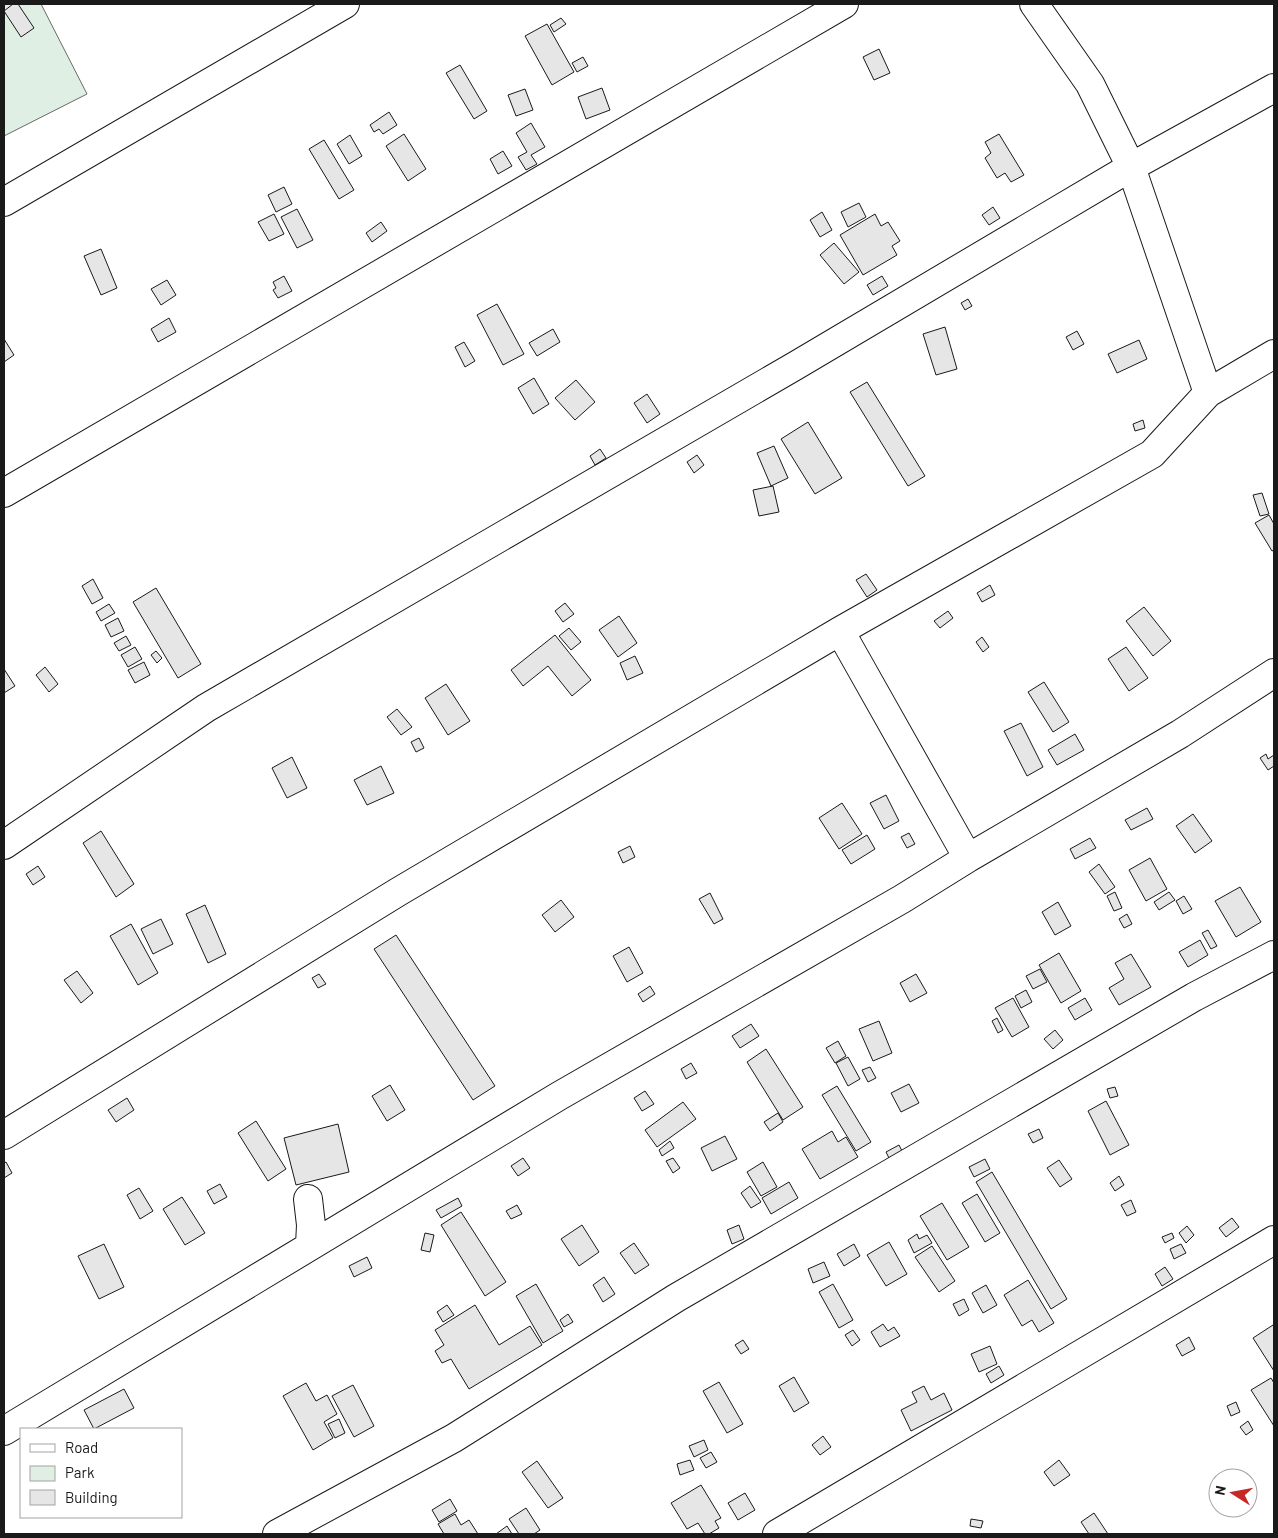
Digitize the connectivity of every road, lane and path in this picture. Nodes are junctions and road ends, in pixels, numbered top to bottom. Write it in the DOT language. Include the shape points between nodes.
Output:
graph roads {
  1 [pos="345,4"];
  2 [pos="844,4"];
  3 [pos="1034,4"];
  4 [pos="1274,88"];
  5 [pos="1132,167"];
  6 [pos="4,202"];
  7 [pos="1274,354"];
  8 [pos="1208,393"];
  9 [pos="4,493"];
  10 [pos="840,631"];
  11 [pos="1274,673"];
  12 [pos="4,845"];
  13 [pos="968,858"];
  14 [pos="1274,955"];
  15 [pos="4,1135"];
  16 [pos="308,1199"];
  17 [pos="1274,1240"];
  18 [pos="310,1245"];
  19 [pos="4,1431"];
  20 [pos="277,1534"];
  21 [pos="777,1534"];
  1 -- 6 [label="street"];
  2 -- 9 [label="street"];
  3 -- 5 [label="street" via="1090,84"];
  4 -- 5 [label="street"];
  5 -- 8 [label="street"];
  5 -- 12 [label="street" via="206,708"];
  7 -- 8 [label="street"];
  8 -- 10 [label="street" via="1152,454"];
  10 -- 13 [label="street"];
  10 -- 15 [label="street" via="398,892"];
  11 -- 13 [label="street" via="1180,734"];
  13 -- 18 [label="street"];
  14 -- 20 [label="street" via="1194,997 676,1298 454,1438"];
  16 -- 18 [label="street" via="312,1225"];
  17 -- 21 [label="street"];
  18 -- 19 [label="street"];
}
